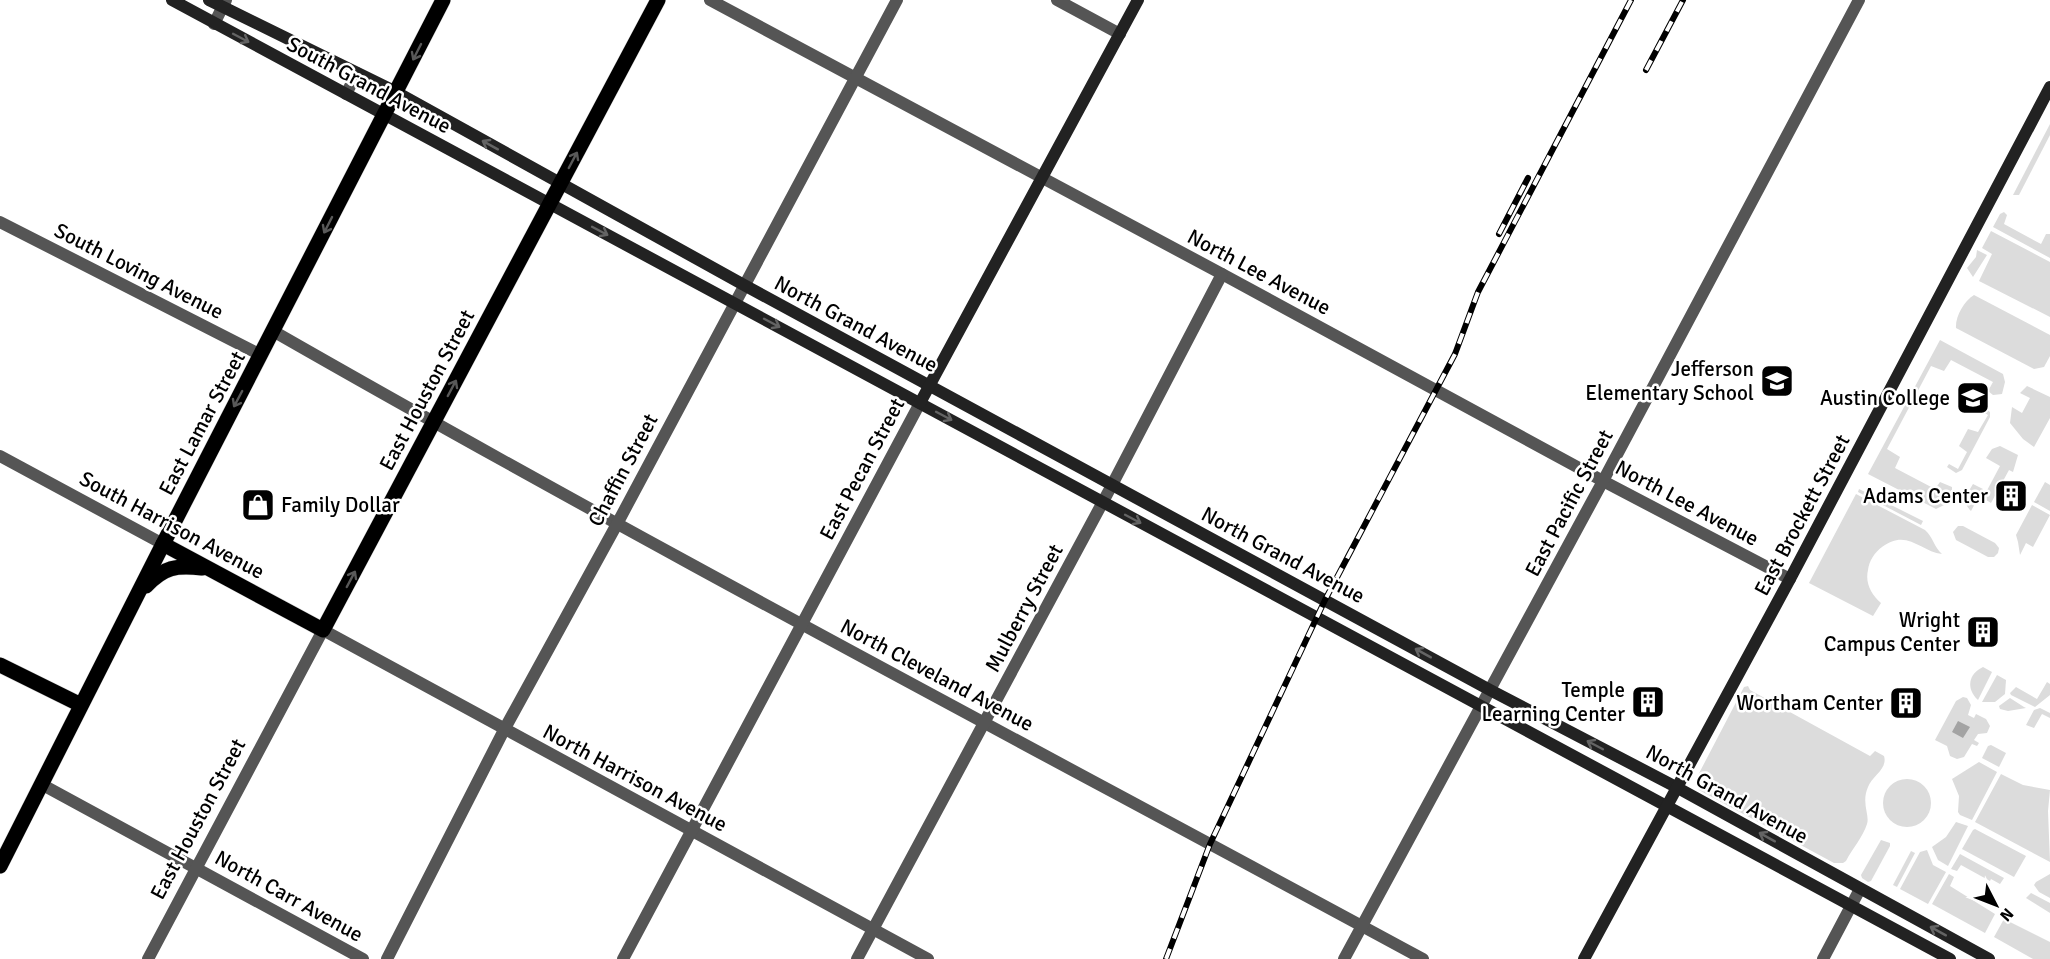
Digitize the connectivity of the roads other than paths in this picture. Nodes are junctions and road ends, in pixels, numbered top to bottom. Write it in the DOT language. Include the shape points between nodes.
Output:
graph roads {
  1 [pos="172,0"];
  2 [pos="209,0"];
  3 [pos="444,0"];
  4 [pos="658,0"];
  5 [pos="710,0"];
  6 [pos="897,0"];
  7 [pos="1057,0"];
  8 [pos="1138,0"];
  9 [pos="1859,0"];
  10 [pos="224,4"];
  11 [pos="214,24"];
  12 [pos="1120,34"];
  13 [pos="357,73"];
  14 [pos="855,78"];
  15 [pos="2050,87"];
  16 [pos="396,92"];
  17 [pos="346,94"];
  18 [pos="385,115"];
  19 [pos="1043,177"];
  20 [pos="560,184"];
  21 [pos="549,203"];
  22 [pos="0,222"];
  23 [pos="1222,274"];
  24 [pos="744,285"];
  25 [pos="734,303"];
  26 [pos="273,331"];
  27 [pos="261,355"];
  28 [pos="930,386"];
  29 [pos="920,403"];
  30 [pos="434,423"];
  31 [pos="0,456"];
  32 [pos="1604,482"];
  33 [pos="1112,485"];
  34 [pos="1103,502"];
  35 [pos="617,524"];
  36 [pos="163,544"];
  37 [pos="208,568"];
  38 [pos="1790,579"];
  39 [pos="135,597"];
  40 [pos="801,624"];
  41 [pos="323,630"];
  42 [pos="0,665"];
  43 [pos="1490,690"];
  44 [pos="81,705"];
  45 [pos="1481,706"];
  46 [pos="985,722"];
  47 [pos="504,729"];
  48 [pos="42,784"];
  49 [pos="1676,787"];
  50 [pos="1666,805"];
  51 [pos="691,829"];
  52 [pos="0,866"];
  53 [pos="196,867"];
  54 [pos="1860,889"];
  55 [pos="1851,906"];
  56 [pos="1362,926"];
  57 [pos="873,929"];
  58 [pos="148,959"];
  59 [pos="363,959"];
  60 [pos="387,959"];
  61 [pos="623,959"];
  62 [pos="857,959"];
  63 [pos="928,959"];
  64 [pos="1344,959"];
  65 [pos="1423,959"];
  66 [pos="1584,959"];
  67 [pos="1822,959"];
  68 [pos="1950,959"];
  69 [pos="1989,959"];
  1 -- 11 [label="main road, South Grand Avenue"];
  2 -- 10 [label="main road, South Grand Avenue"];
  3 -- 16 [label="main road, East Lamar Street, one-way"];
  20 -- 4 [label="main road, East Houston Street, one-way"];
  5 -- 14 [label="street, North Lee Avenue"];
  6 -- 14 [label="street, Chaffin Street"];
  7 -- 12 [label="street"];
  8 -- 12 [label="main road, East Pecan Street"];
  9 -- 32 [label="street, East Pacific Street"];
  10 -- 11 [label="street"];
  10 -- 13 [label="main road, South Grand Avenue"];
  11 -- 17 [label="main road, South Grand Avenue, one-way"];
  12 -- 19 [label="main road, East Pecan Street"];
  13 -- 16 [label="main road, South Grand Avenue"];
  13 -- 17 [label="street"];
  14 -- 19 [label="street, North Lee Avenue"];
  14 -- 24 [label="street, Chaffin Street"];
  15 -- 38 [label="main road, East Brockett Street"];
  16 -- 18 [label="main road, East Lamar Street"];
  20 -- 16 [label="main road, South Grand Avenue, one-way"];
  17 -- 18 [label="main road, South Grand Avenue"];
  18 -- 21 [label="main road, South Grand Avenue"];
  18 -- 26 [label="main road, East Lamar Street, one-way"];
  19 -- 23 [label="street, North Lee Avenue"];
  19 -- 28 [label="main road, East Pecan Street"];
  20 -- 21 [label="main road, East Houston Street"];
  20 -- 24 [label="main road, North Grand Avenue"];
  21 -- 25 [label="main road, North Grand Avenue, one-way"];
  30 -- 21 [label="main road, East Houston Street, one-way"];
  22 -- 27 [label="street, South Loving Avenue"];
  23 -- 32 [label="street, North Lee Avenue"];
  23 -- 33 [label="street, Mulberry Street"];
  24 -- 25 [label="street, Chaffin Street"];
  24 -- 28 [label="main road, North Grand Avenue"];
  25 -- 29 [label="main road, North Grand Avenue, one-way"];
  25 -- 35 [label="street, Chaffin Street"];
  26 -- 27 [label="main road, East Lamar Street"];
  26 -- 30 [label="street, North Cleveland Avenue"];
  27 -- 36 [label="main road, East Lamar Street, one-way"];
  28 -- 29 [label="main road, East Pecan Street"];
  28 -- 33 [label="main road, North Grand Avenue"];
  29 -- 34 [label="main road, North Grand Avenue, one-way"];
  29 -- 40 [label="street, East Pecan Street"];
  30 -- 35 [label="street, North Cleveland Avenue"];
  41 -- 30 [label="main road, East Houston Street, one-way"];
  31 -- 36 [label="street, South Harrison Avenue"];
  32 -- 38 [label="street, North Lee Avenue"];
  32 -- 43 [label="street, East Pacific Street"];
  33 -- 34 [label="street, Mulberry Street"];
  43 -- 33 [label="main road, North Grand Avenue, one-way"];
  34 -- 45 [label="main road, North Grand Avenue, one-way"];
  34 -- 46 [label="street, Mulberry Street"];
  35 -- 40 [label="street, North Cleveland Avenue"];
  35 -- 47 [label="street, Chaffin Street"];
  36 -- 37 [label="main road, South Harrison Avenue"];
  36 -- 39 [label="main road, East Lamar Street"];
  37 -- 39 [label="main road" via="171,567 156,575"];
  37 -- 41 [label="main road, South Harrison Avenue"];
  38 -- 49 [label="main road, East Brockett Street"];
  39 -- 44 [label="main road, East Lamar Street"];
  40 -- 46 [label="street, North Cleveland Avenue"];
  40 -- 51 [label="street, East Pecan Street"];
  41 -- 47 [label="street, North Harrison Avenue"];
  41 -- 53 [label="street, East Houston Street"];
  42 -- 44 [label="main road"];
  43 -- 45 [label="street, East Pacific Street"];
  49 -- 43 [label="main road, North Grand Avenue, one-way"];
  44 -- 48 [label="main road, East Lamar Street"];
  45 -- 50 [label="main road, North Grand Avenue"];
  45 -- 56 [label="street, East Pacific Street"];
  46 -- 56 [label="street, North Cleveland Avenue"];
  46 -- 57 [label="street, Mulberry Street"];
  47 -- 51 [label="street, North Harrison Avenue"];
  47 -- 60 [label="street, Chaffin Street"];
  48 -- 52 [label="main road, East Lamar Street"];
  48 -- 53 [label="street, North Carr Avenue"];
  49 -- 50 [label="main road, East Brockett Street"];
  54 -- 49 [label="main road, North Grand Avenue, one-way"];
  50 -- 55 [label="main road, North Grand Avenue"];
  50 -- 66 [label="main road, East Brockett Street"];
  51 -- 57 [label="street, North Harrison Avenue"];
  51 -- 61 [label="street, East Pecan Street"];
  53 -- 58 [label="street, East Houston Street"];
  53 -- 59 [label="street, North Carr Avenue"];
  54 -- 55 [label="street"];
  69 -- 54 [label="main road, North Grand Avenue, one-way"];
  55 -- 67 [label="street"];
  55 -- 68 [label="main road, North Grand Avenue"];
  56 -- 64 [label="street, East Pacific Street"];
  56 -- 65 [label="street, North Cleveland Avenue"];
  57 -- 62 [label="street, Mulberry Street"];
  57 -- 63 [label="street, North Harrison Avenue"];
}
